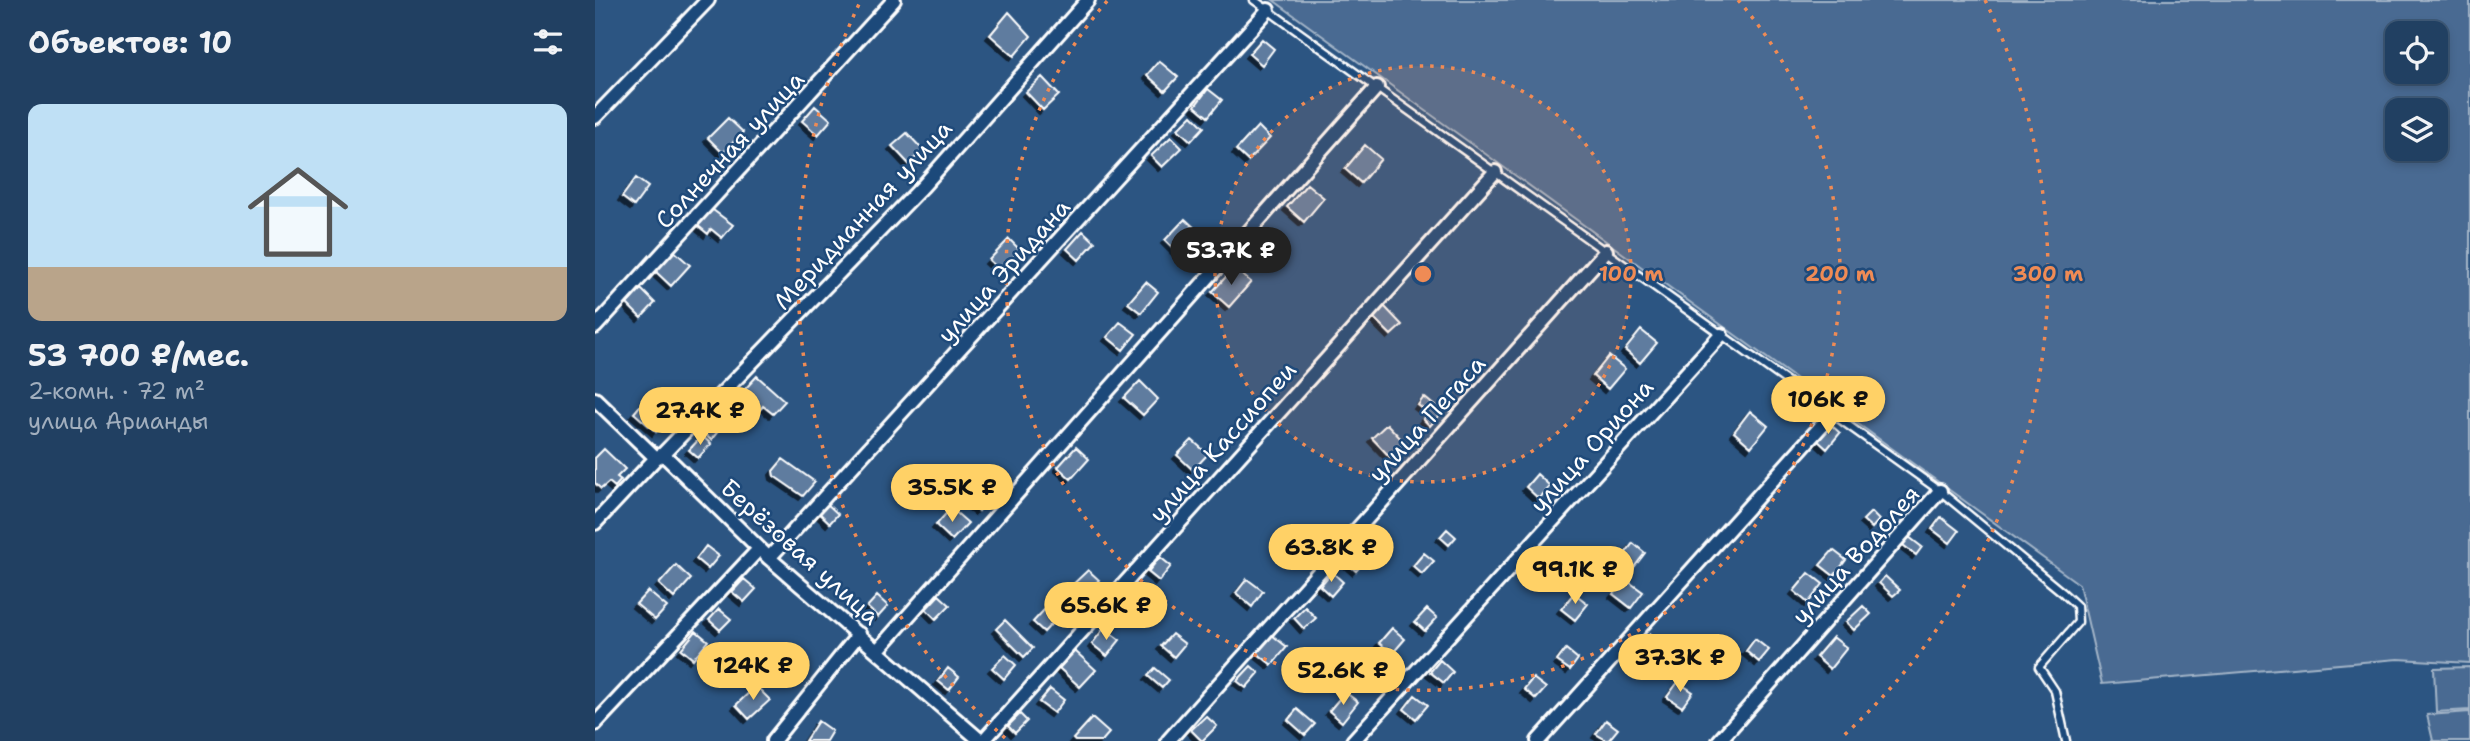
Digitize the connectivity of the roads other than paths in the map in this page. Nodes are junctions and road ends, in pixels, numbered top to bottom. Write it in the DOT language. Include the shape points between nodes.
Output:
graph roads {
  1 [pos="708,0"];
  2 [pos="894,0"];
  3 [pos="1088,0"];
  4 [pos="1254,0"];
  5 [pos="1268,10"];
  6 [pos="1377,88"];
  7 [pos="595,117"];
  8 [pos="1495,172"];
  9 [pos="1606,251"];
  10 [pos="595,327"];
  11 [pos="1721,335"];
  12 [pos="595,399"];
  13 [pos="1832,414"];
  14 [pos="659,456"];
  15 [pos="1940,491"];
  16 [pos="595,523"];
  17 [pos="759,549"];
  18 [pos="769,558"];
  19 [pos="859,634"];
  20 [pos="878,650"];
  21 [pos="595,724"];
  22 [pos="773,741"];
  23 [pos="982,741"];
  24 [pos="1168,741"];
  25 [pos="1353,741"];
  26 [pos="1538,741"];
  27 [pos="1719,741"];
  28 [pos="2067,741"];
  1 -- 7 [label="street"];
  2 -- 10 [label="street, Солнечная улица"];
  3 -- 14 [label="street, Меридианная улица" via="923,186"];
  4 -- 5 [label="lane"];
  5 -- 6 [label="lane"];
  5 -- 18 [label="street, улица Эридана"];
  6 -- 8 [label="lane"];
  6 -- 20 [label="street"];
  8 -- 9 [label="lane"];
  8 -- 23 [label="street, улица Кассиопеи"];
  9 -- 11 [label="lane"];
  9 -- 24 [label="street, улица Пегаса"];
  11 -- 13 [label="lane"];
  11 -- 25 [label="street, улица Ориона"];
  12 -- 14 [label="street, Берёзовая улица"];
  13 -- 15 [label="lane"];
  13 -- 26 [label="street"];
  14 -- 16 [label="street, Меридианная улица"];
  14 -- 17 [label="street, Берёзовая улица"];
  15 -- 27 [label="street, улица Водолея"];
  15 -- 28 [label="lane" via="2077,606 2078,622 2039,667 2055,691"];
  17 -- 18 [label="street, Берёзовая улица"];
  17 -- 21 [label="street"];
  18 -- 19 [label="street, Берёзовая улица"];
  19 -- 20 [label="street, Берёзовая улица"];
  19 -- 22 [label="street"];
  20 -- 23 [label="street, Берёзовая улица"];
}
